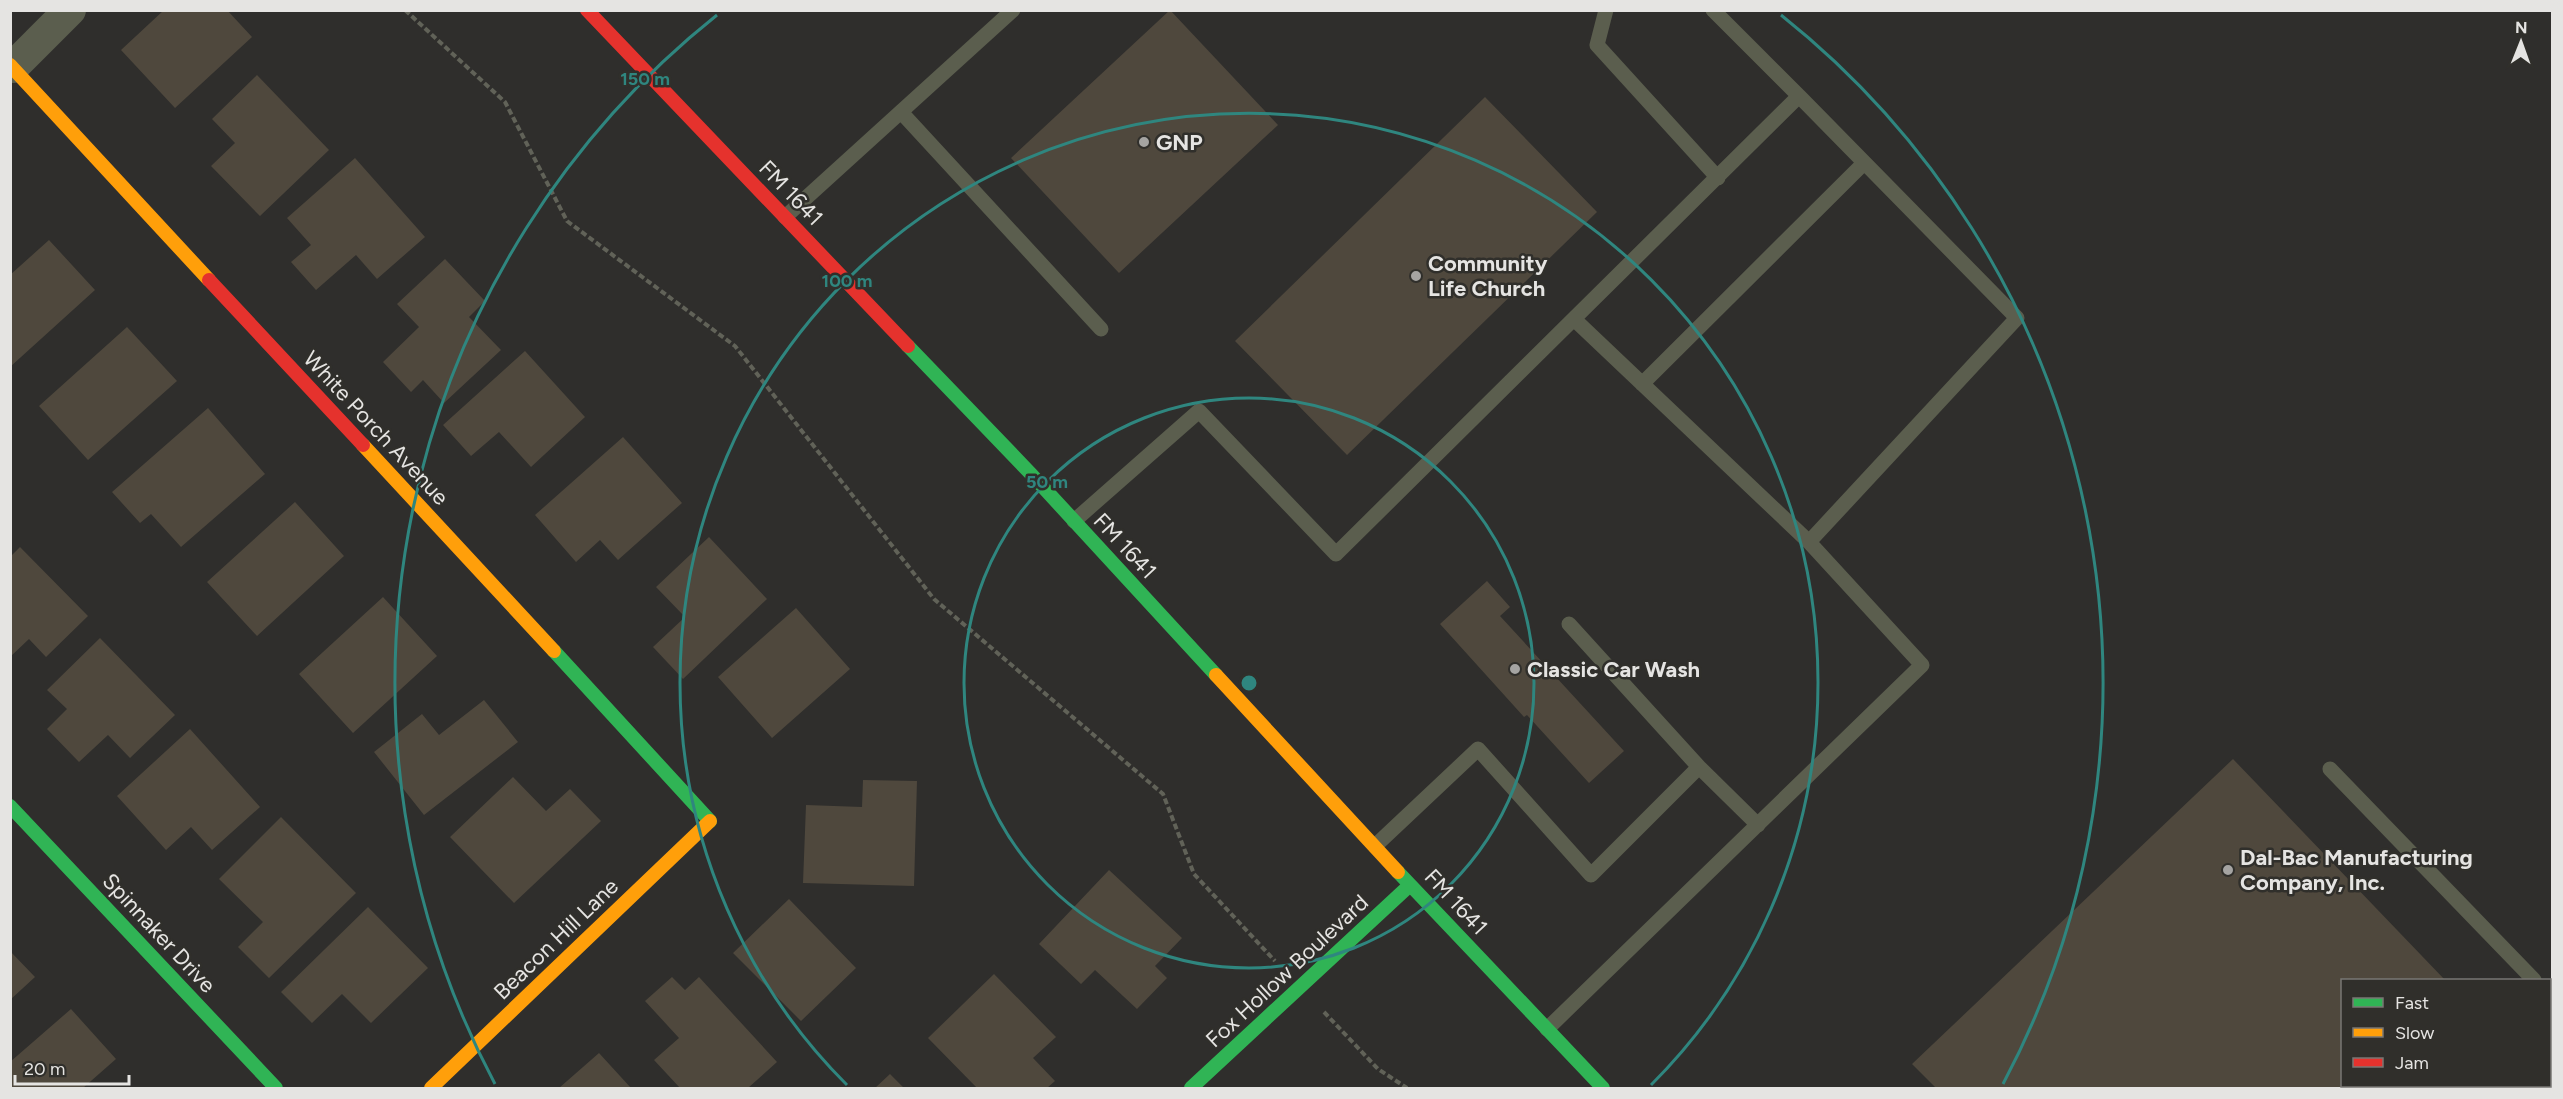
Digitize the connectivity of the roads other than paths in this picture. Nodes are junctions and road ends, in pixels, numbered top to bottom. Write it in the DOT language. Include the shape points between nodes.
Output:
graph roads {
  1 [pos="70,10"];
  2 [pos="587,10"];
  3 [pos="1013,10"];
  4 [pos="1606,10"];
  5 [pos="1713,10"];
  6 [pos="12,66"];
  7 [pos="1799,96"];
  8 [pos="901,112"];
  9 [pos="1864,163"];
  10 [pos="1718,178"];
  11 [pos="784,217"];
  12 [pos="1575,320"];
  13 [pos="1101,328"];
  14 [pos="1642,384"];
  15 [pos="1074,521"];
  16 [pos="1809,542"];
  17 [pos="1569,624"];
  18 [pos="1699,767"];
  19 [pos="2330,769"];
  20 [pos="10,806"];
  21 [pos="711,820"];
  22 [pos="1758,825"];
  23 [pos="1375,846"];
  24 [pos="1410,885"];
  25 [pos="2532,979"];
  26 [pos="1547,1029"];
  27 [pos="276,1089"];
  28 [pos="430,1089"];
  29 [pos="1191,1089"];
  30 [pos="1603,1089"];
  1 -- 6 [label="street"];
  2 -- 11 [label="street, FM 1641 / FM 1641"];
  3 -- 8 [label="lane"];
  4 -- 10 [label="lane" via="1598,45"];
  5 -- 7 [label="lane"];
  6 -- 21 [label="street, White Porch Avenue"];
  7 -- 9 [label="lane"];
  7 -- 10 [label="lane"];
  8 -- 11 [label="lane"];
  8 -- 13 [label="lane"];
  9 -- 14 [label="lane"];
  9 -- 16 [label="lane" via="2017,318"];
  10 -- 12 [label="lane"];
  11 -- 15 [label="street, FM 1641 / FM 1641"];
  12 -- 14 [label="lane"];
  12 -- 15 [label="lane" via="1336,554 1199,411"];
  14 -- 16 [label="lane"];
  15 -- 23 [label="street, FM 1641 / FM 1641"];
  16 -- 22 [label="lane" via="1922,665"];
  17 -- 18 [label="lane"];
  18 -- 22 [label="lane"];
  18 -- 23 [label="lane" via="1591,875 1478,749"];
  19 -- 25 [label="lane"];
  20 -- 27 [label="street, Spinnaker Drive"];
  21 -- 28 [label="street, Beacon Hill Lane"];
  22 -- 26 [label="lane"];
  23 -- 24 [label="street, FM 1641 / FM 1641"];
  24 -- 26 [label="street, FM 1641 / FM 1641"];
  24 -- 29 [label="street, Fox Hollow Boulevard"];
  26 -- 30 [label="street, FM 1641 / FM 1641"];
}
